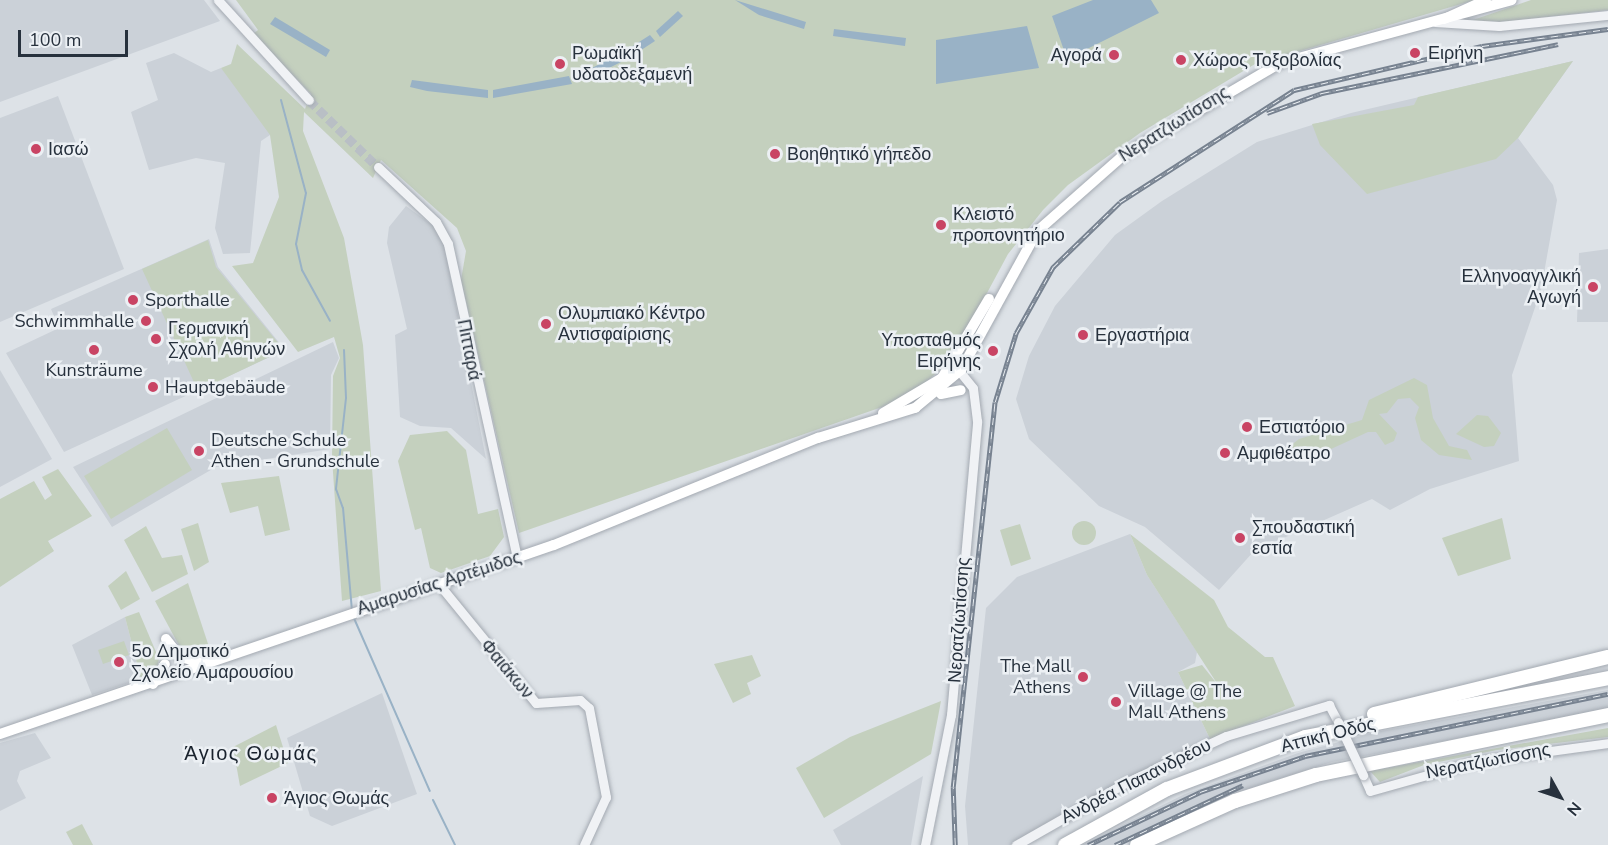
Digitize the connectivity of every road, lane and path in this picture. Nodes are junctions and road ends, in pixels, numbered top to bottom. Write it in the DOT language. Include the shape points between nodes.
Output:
graph roads {
  1 [pos="219,0"];
  2 [pos="1486,0"];
  3 [pos="1512,0"];
  4 [pos="1608,15"];
  5 [pos="1438,20"];
  6 [pos="309,100"];
  7 [pos="378,167"];
  8 [pos="957,371"];
  9 [pos="961,390"];
  10 [pos="972,394"];
  11 [pos="932,397"];
  12 [pos="915,408"];
  13 [pos="872,419"];
  14 [pos="517,558"];
  15 [pos="438,583"];
  16 [pos="166,639"];
  17 [pos="1608,657"];
  18 [pos="165,664"];
  19 [pos="209,664"];
  20 [pos="1608,678"];
  21 [pos="152,684"];
  22 [pos="1608,716"];
  23 [pos="1608,722"];
  24 [pos="1565,724"];
  25 [pos="1339,725"];
  26 [pos="0,734"];
  27 [pos="1608,743"];
  28 [pos="584,845"];
  29 [pos="925,845"];
  30 [pos="1016,845"];
  31 [pos="1065,845"];
  32 [pos="1137,845"];
  1 -- 6 [label="street"];
  2 -- 5 [label="main road"];
  3 -- 5 [label="main road, Νερατζιωτίσσης"];
  4 -- 5 [label="street, Νερατζιωτίσσης" via="1499,26"];
  5 -- 8 [label="main road, Νερατζιωτίσσης" via="1301,55 1244,81 1125,154 1038,230 1000,279"];
  7 -- 14 [label="street, Πιτταρά" via="444,235"];
  8 -- 9 [label="street"];
  8 -- 10 [label="street, Νερατζιωτίσσης"];
  8 -- 11 [label="main road, Νερατζιωτίσσης"];
  8 -- 13 [label="main road, Αμαρυσίας Αρτέμιδος"];
  9 -- 10 [label="street"];
  9 -- 11 [label="main road"];
  10 -- 29 [label="street, Νερατζιωτίσσης" via="977,421 955,679"];
  11 -- 12 [label="main road, Νερατζιωτίσσης"];
  12 -- 13 [label="main road, Αμαρυσίας Αρτέμιδος"];
  13 -- 14 [label="main road, Αμαρυσίας Αρτέμιδος"];
  14 -- 15 [label="main road, Αμαρυσίας Αρτέμιδος"];
  15 -- 19 [label="main road, Αμαρυσίας Αρτέμιδος" via="352,610"];
  15 -- 28 [label="street, Φαιάκων" via="536,703 587,705 606,796"];
  16 -- 19 [label="main road" via="180,657"];
  17 -- 25 [label="highway"];
  18 -- 21 [label="main road"];
  19 -- 21 [label="main road, Αμαρυσίας Αρτέμιδος"];
  20 -- 25 [label="highway, Αττική Οδός"];
  21 -- 26 [label="main road, Αμαρυσίας Αρτέμιδος"];
  22 -- 24 [label="highway, Αττική Οδός"];
  23 -- 24 [label="highway"];
  24 -- 32 [label="highway, Αττική Οδός" via="1316,775 1234,801"];
  25 -- 27 [label="street, Νερατζιωτίσσης, bridge" via="1370,791 1477,761"];
  25 -- 30 [label="street, Ανδρέα Παπανδρέου" via="1329,705 1251,727 1187,753"];
  25 -- 31 [label="highway, Αττική Οδός" via="1167,789"];
}
